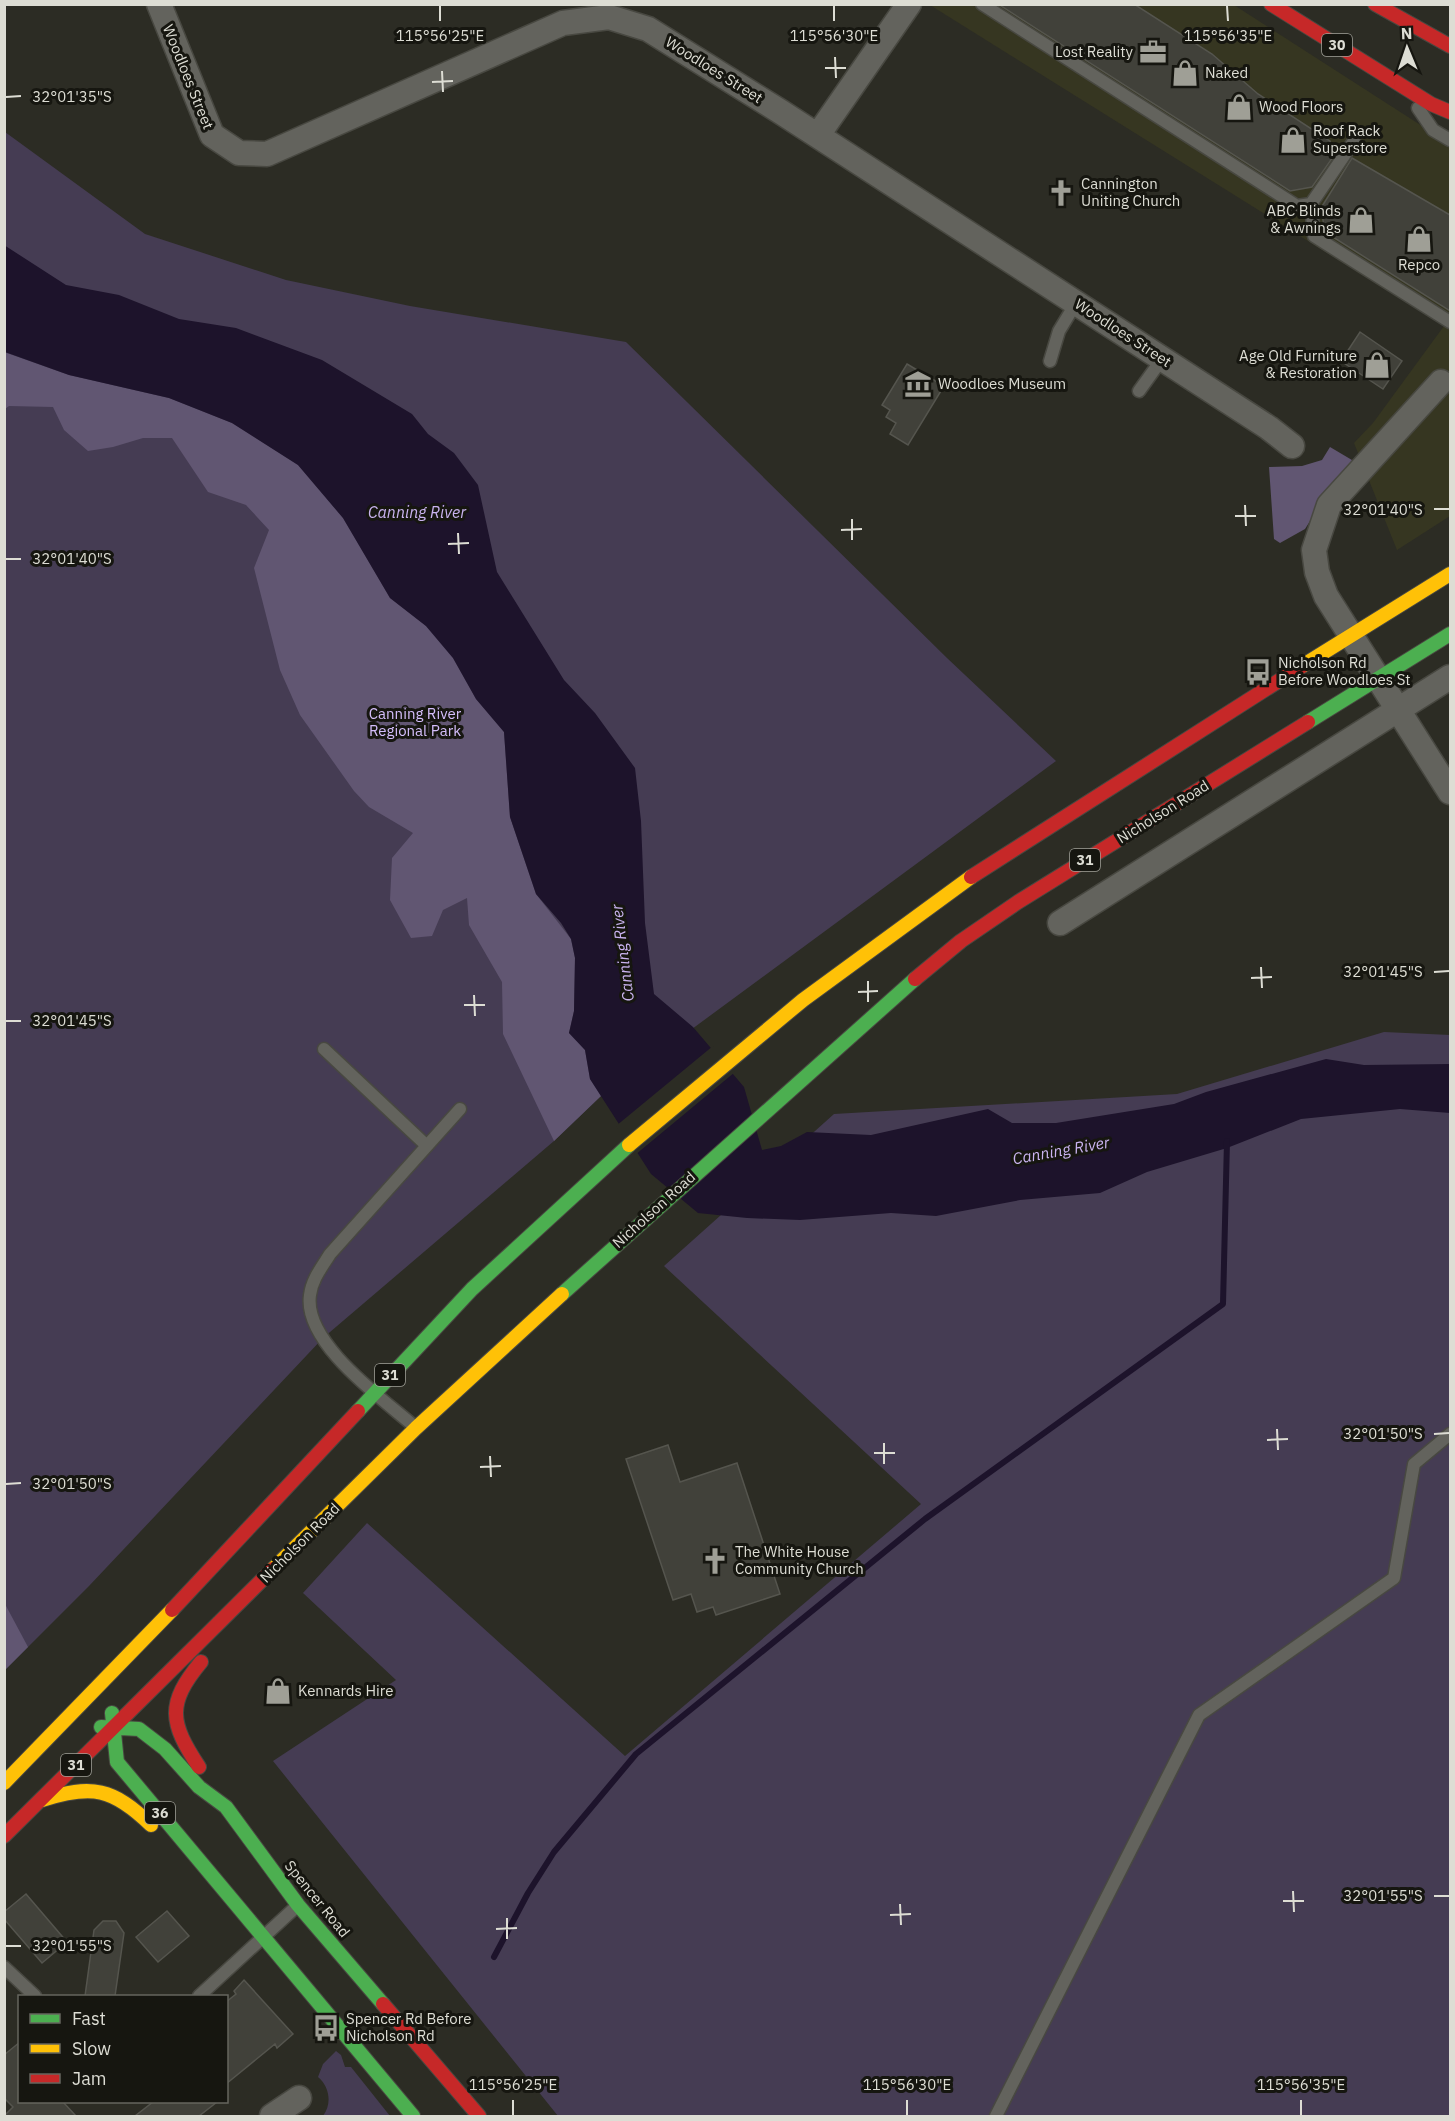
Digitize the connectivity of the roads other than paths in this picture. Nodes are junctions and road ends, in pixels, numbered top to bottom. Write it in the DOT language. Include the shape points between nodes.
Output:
graph roads {
  1 [pos="159,4"];
  2 [pos="909,4"];
  3 [pos="982,4"];
  4 [pos="1271,4"];
  5 [pos="1375,4"];
  6 [pos="1450,46"];
  7 [pos="1403,86"];
  8 [pos="1450,112"];
  9 [pos="818,135"];
  10 [pos="1450,140"];
  11 [pos="1354,141"];
  12 [pos="1311,204"];
  13 [pos="1076,303"];
  14 [pos="1450,322"];
  15 [pos="1162,359"];
  16 [pos="1050,361"];
  17 [pos="1446,376"];
  18 [pos="1139,390"];
  19 [pos="1292,446"];
  20 [pos="1450,569"];
  21 [pos="1445,578"];
  22 [pos="1450,633"];
  23 [pos="1352,636"];
  24 [pos="1450,677"];
  25 [pos="1378,678"];
  26 [pos="1398,710"];
  27 [pos="1450,792"];
  28 [pos="1060,922"];
  29 [pos="324,1049"];
  30 [pos="460,1109"];
  31 [pos="427,1146"];
  32 [pos="374,1391"];
  33 [pos="416,1428"];
  34 [pos="1450,1434"];
  35 [pos="244,1598"];
  36 [pos="230,1633"];
  37 [pos="214,1649"];
  38 [pos="117,1670"];
  39 [pos="63,1723"];
  40 [pos="114,1728"];
  41 [pos="4,1783"];
  42 [pos="39,1801"];
  43 [pos="226,1808"];
  44 [pos="4,1836"];
  45 [pos="298,1905"];
  46 [pos="263,1936"];
  47 [pos="4,1967"];
  48 [pos="34,1995"];
  49 [pos="200,1995"];
  50 [pos="299,2098"];
  51 [pos="272,2116"];
  52 [pos="413,2116"];
  53 [pos="479,2116"];
  54 [pos="996,2116"];
  1 -- 9 [label="street, Woodloes Street" via="212,135 239,153 267,154 563,22 609,17 648,29"];
  2 -- 9 [label="street"];
  3 -- 12 [label="lane" via="1298,206"];
  4 -- 7 [label="main road, 30"];
  5 -- 6 [label="main road"];
  7 -- 8 [label="main road, 30"];
  7 -- 10 [label="lane" via="1433,130"];
  9 -- 13 [label="street, Woodloes Street"];
  11 -- 12 [label="lane"];
  12 -- 14 [label="lane" via="1314,236"];
  13 -- 15 [label="street, Woodloes Street"];
  13 -- 16 [label="lane" via="1059,331"];
  15 -- 18 [label="lane"];
  15 -- 19 [label="street, Woodloes Street"];
  17 -- 23 [label="street" via="1329,505 1314,549 1317,572 1326,596"];
  20 -- 21 [label="lane"];
  21 -- 23 [label="main road, 31"];
  22 -- 25 [label="main road, Nicholson Road / 31"];
  23 -- 25 [label="street"];
  23 -- 32 [label="main road, 31" via="957,886 803,1000 574,1193 472,1289"];
  24 -- 26 [label="street"];
  25 -- 26 [label="street"];
  25 -- 33 [label="main road, Nicholson Road / 31" via="961,941 643,1219"];
  26 -- 27 [label="street"];
  26 -- 28 [label="street"];
  29 -- 31 [label="lane"];
  30 -- 31 [label="lane"];
  31 -- 32 [label="lane" via="330,1254 317,1274 310,1296 312,1317 323,1338"];
  32 -- 33 [label="lane"];
  32 -- 38 [label="main road, 31"];
  33 -- 35 [label="main road, Nicholson Road / 31"];
  34 -- 54 [label="lane" via="1414,1464 1394,1578 1199,1715"];
  35 -- 36 [label="main road"];
  35 -- 40 [label="main road, Nicholson Road / 31"];
  37 -- 43 [label="main road" via="179,1688 174,1713 182,1743"];
  38 -- 39 [label="main road, 31"];
  38 -- 40 [label="main road, 36" via="111,1695"];
  39 -- 40 [label="main road, Spencer Road"];
  39 -- 41 [label="main road, 31"];
  40 -- 42 [label="main road, Nicholson Road / 31"];
  40 -- 43 [label="main road, Spencer Road" via="139,1729"];
  40 -- 46 [label="main road, 36" via="117,1762"];
  42 -- 44 [label="main road, Nicholson Road / 31"];
  42 -- 46 [label="main road, 36" via="75,1789 107,1792 122,1800"];
  43 -- 45 [label="main road, Spencer Road"];
  45 -- 46 [label="lane"];
  45 -- 53 [label="main road, Spencer Road"];
  46 -- 49 [label="lane"];
  46 -- 52 [label="main road, 36"];
  47 -- 48 [label="lane"];
  50 -- 51 [label="street"];
}
